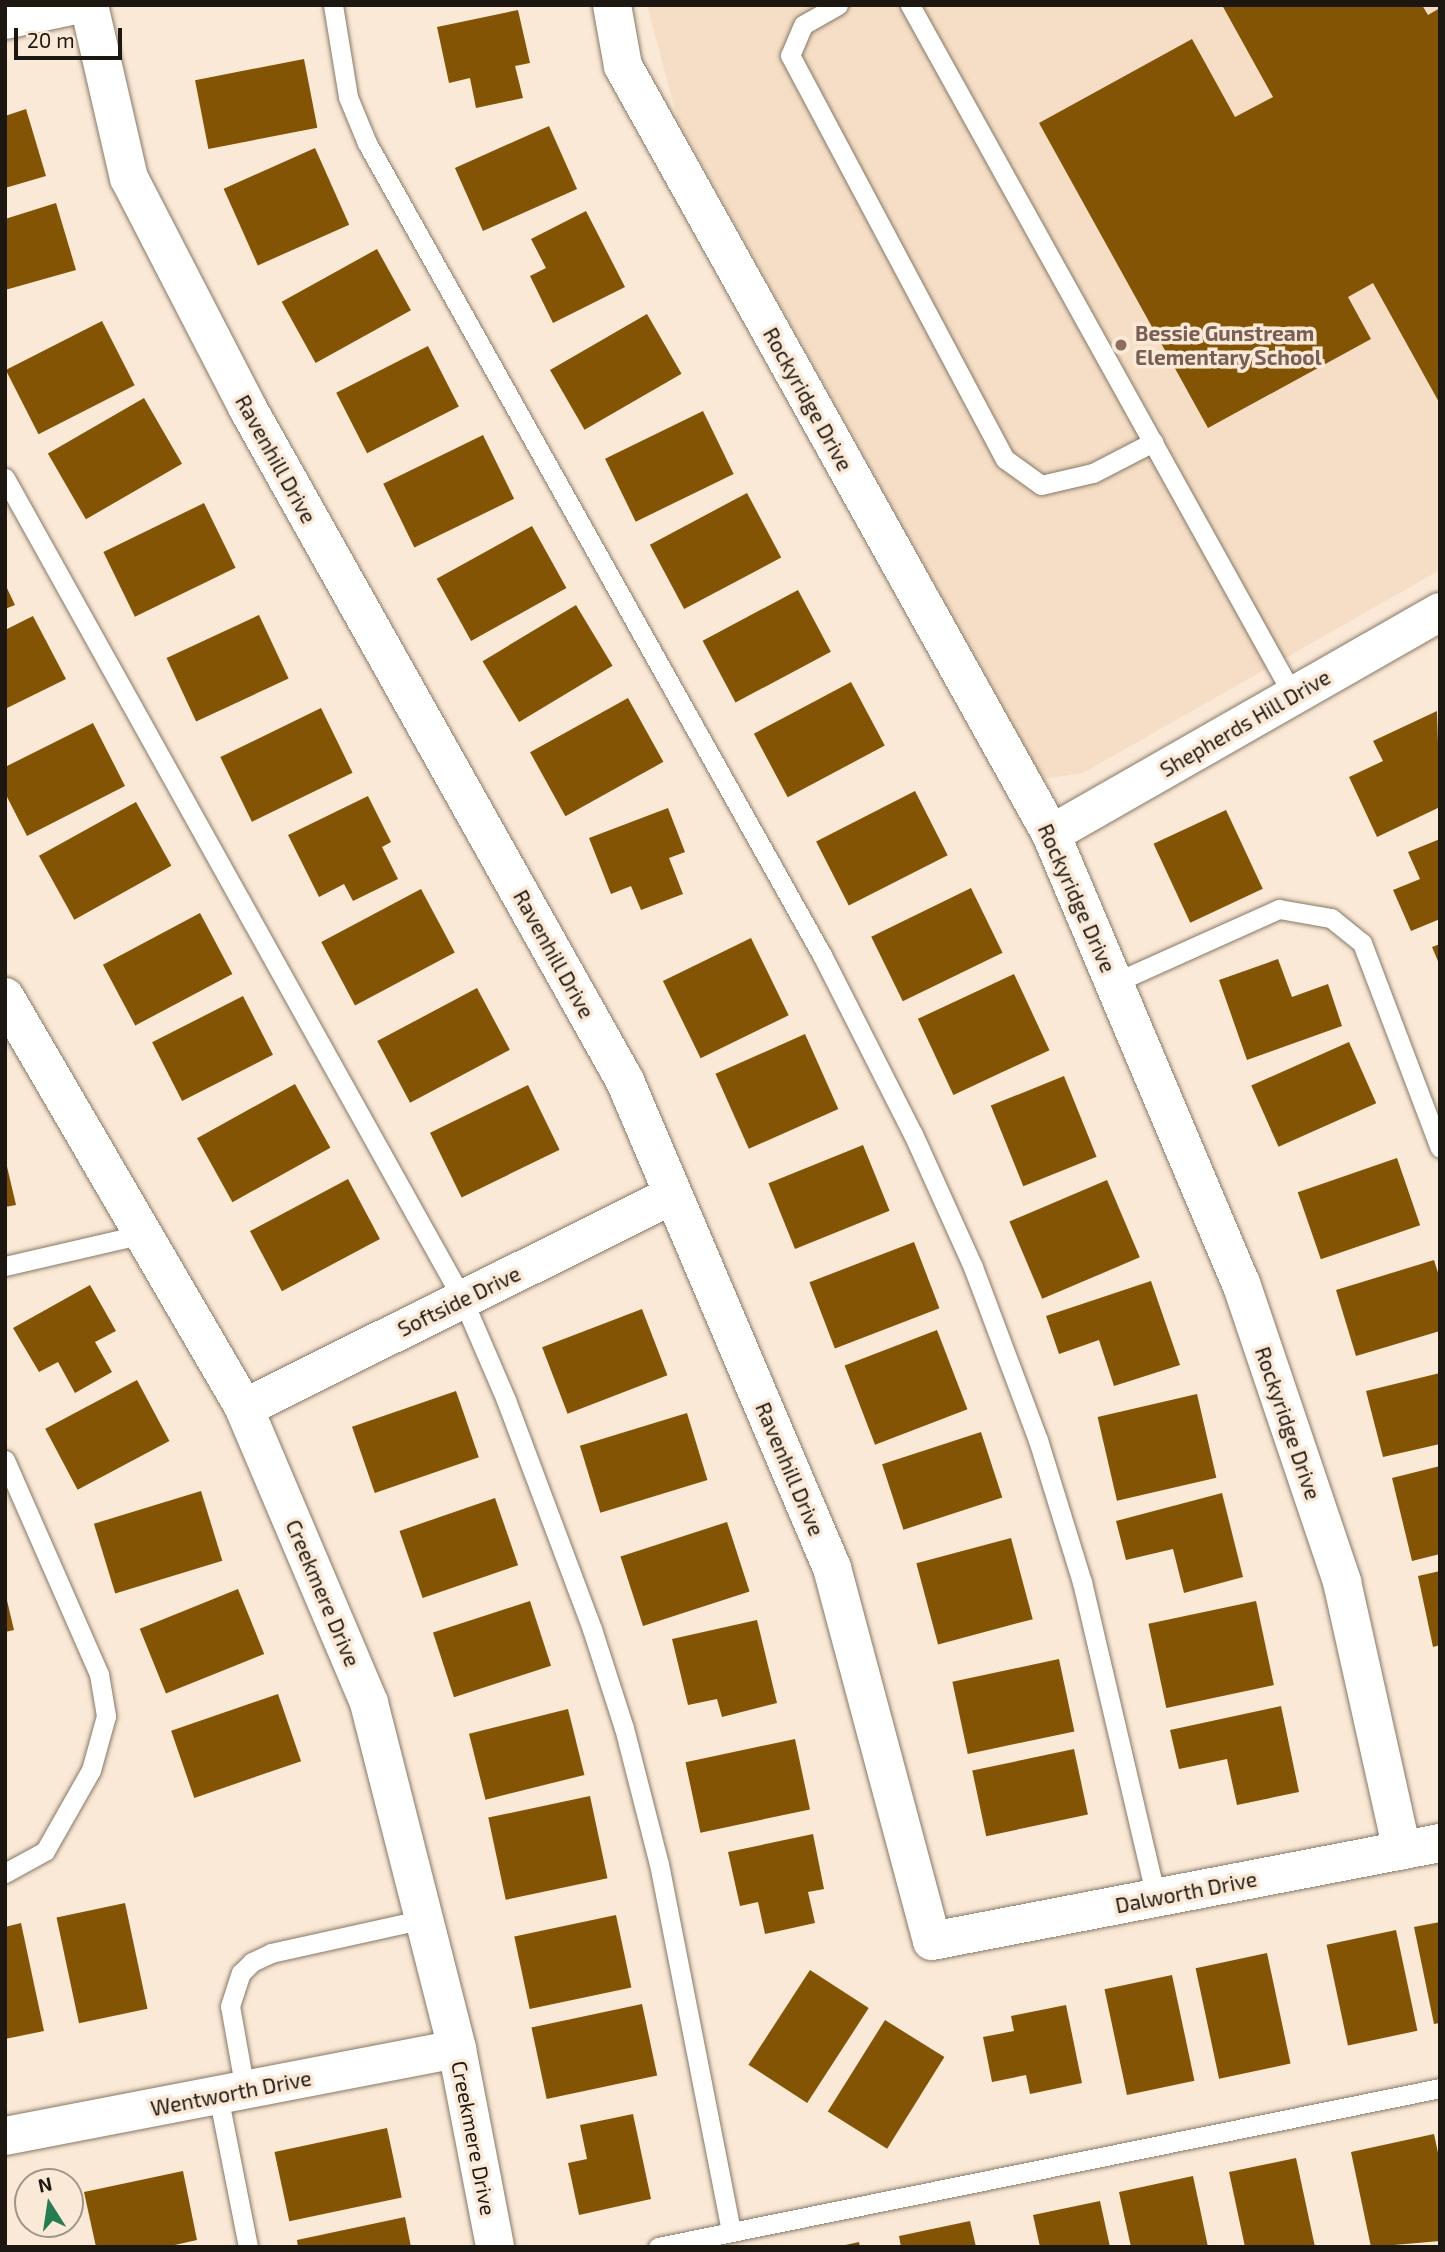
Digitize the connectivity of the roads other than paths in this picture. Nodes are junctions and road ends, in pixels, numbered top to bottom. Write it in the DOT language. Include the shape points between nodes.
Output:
graph roads {
  1 [pos="76,5"];
  2 [pos="89,5"];
  3 [pos="333,5"];
  4 [pos="612,5"];
  5 [pos="838,5"];
  6 [pos="910,5"];
  7 [pos="5,20"];
  8 [pos="1153,442"];
  9 [pos="5,478"];
  10 [pos="1440,612"];
  11 [pos="1293,695"];
  12 [pos="1051,834"];
  13 [pos="1114,983"];
  14 [pos="5,997"];
  15 [pos="1440,1148"];
  16 [pos="673,1195"];
  17 [pos="144,1234"];
  18 [pos="5,1266"];
  19 [pos="463,1300"];
  20 [pos="244,1408"];
  21 [pos="5,1460"];
  22 [pos="1440,1843"];
  23 [pos="1402,1850"];
  24 [pos="5,1873"];
  25 [pos="1156,1898"];
  26 [pos="424,1919"];
  27 [pos="932,1941"];
  28 [pos="457,2049"];
  29 [pos="1440,2088"];
  30 [pos="232,2093"];
  31 [pos="5,2136"];
  32 [pos="731,2231"];
  33 [pos="248,2247"];
  34 [pos="495,2247"];
  35 [pos="658,2247"];
  1 -- 7 [label="street"];
  2 -- 16 [label="street, Ravenhill Drive" via="129,178 247,407 625,1080"];
  3 -- 25 [label="lane" via="348,97 367,144 821,954 913,1134 973,1267 1038,1440 1082,1582"];
  4 -- 12 [label="street, Rockyridge Drive" via="623,66"];
  5 -- 8 [label="lane" via="803,25 790,55 1005,459 1041,485 1093,473"];
  6 -- 8 [label="lane"];
  8 -- 11 [label="lane"];
  9 -- 19 [label="lane"];
  10 -- 11 [label="street, Shepherds Hill Drive"];
  11 -- 12 [label="street, Shepherds Hill Drive"];
  12 -- 13 [label="street, Rockyridge Drive"];
  13 -- 15 [label="lane" via="1279,909 1332,918 1362,943"];
  13 -- 23 [label="street, Rockyridge Drive" via="1241,1283 1342,1582"];
  14 -- 17 [label="street, Creekmere Drive"];
  16 -- 19 [label="street, Softside Drive"];
  16 -- 27 [label="street, Ravenhill Drive" via="832,1568"];
  17 -- 18 [label="lane"];
  17 -- 20 [label="street, Creekmere Drive"];
  19 -- 20 [label="street, Softside Drive"];
  19 -- 32 [label="lane" via="545,1501 624,1728 659,1864"];
  20 -- 26 [label="street, Creekmere Drive" via="369,1703"];
  21 -- 24 [label="lane" via="99,1674 106,1716 91,1770 45,1851"];
  22 -- 23 [label="street, Dalworth Drive"];
  23 -- 25 [label="street, Dalworth Drive"];
  25 -- 27 [label="street, Dalworth Drive"];
  26 -- 28 [label="street, Creekmere Drive"];
  26 -- 30 [label="lane" via="271,1953 252,1962 241,1973 230,2006"];
  28 -- 30 [label="street, Wentworth Drive"];
  28 -- 34 [label="street, Creekmere Drive"];
  29 -- 32 [label="lane"];
  30 -- 31 [label="street, Wentworth Drive"];
  30 -- 33 [label="lane"];
  32 -- 35 [label="lane"];
}
